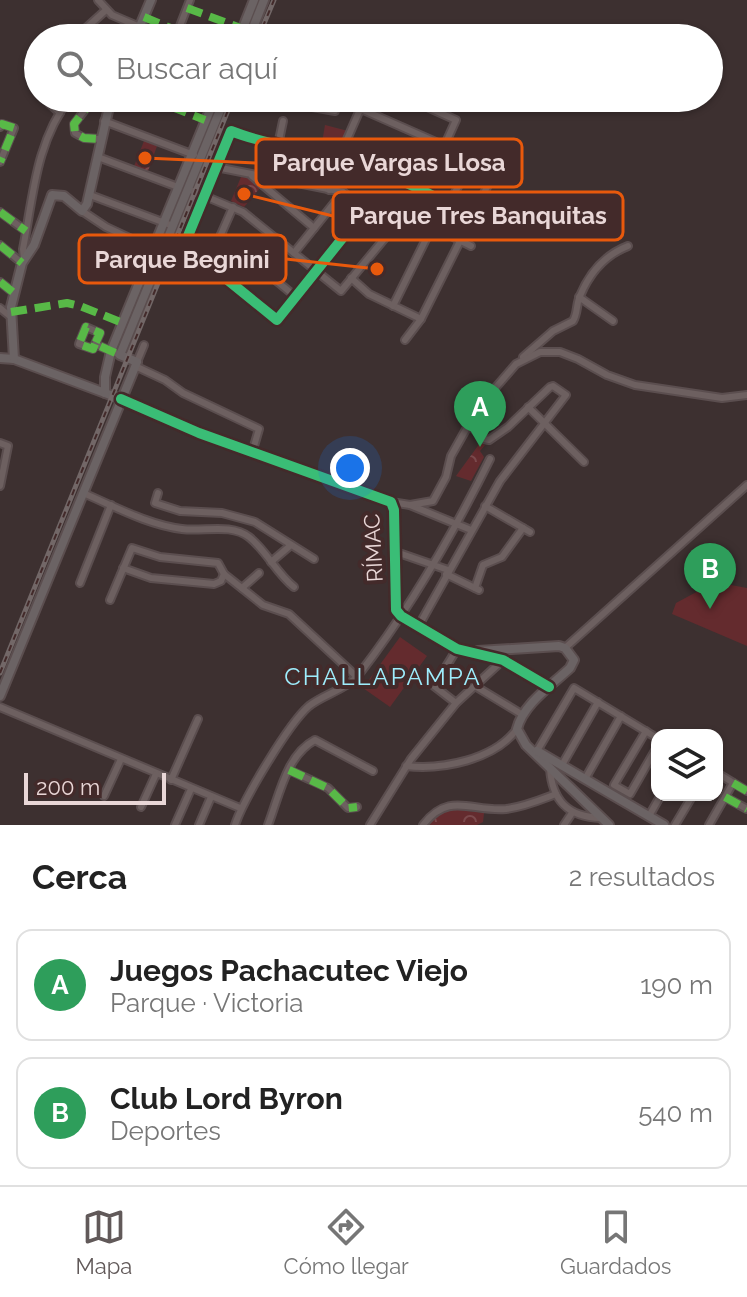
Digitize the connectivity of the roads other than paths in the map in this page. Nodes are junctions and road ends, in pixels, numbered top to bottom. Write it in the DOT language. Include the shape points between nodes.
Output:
graph roads {
  1 [pos="98,0"];
  2 [pos="151,0"];
  3 [pos="190,0"];
  4 [pos="260,1"];
  5 [pos="106,10"];
  6 [pos="90,24"];
  7 [pos="134,24"];
  8 [pos="141,24"];
  9 [pos="181,24"];
  10 [pos="247,24"];
  11 [pos="254,24"];
  12 [pos="83,112"];
  13 [pos="107,112"];
  14 [pos="210,112"];
  15 [pos="218,112"];
  16 [pos="360,112"];
  17 [pos="368,112"];
  18 [pos="438,112"];
  19 [pos="60,113"];
  20 [pos="104,121"];
  21 [pos="283,121"];
  22 [pos="0,127"];
  23 [pos="100,139"];
  24 [pos="278,145"];
  25 [pos="445,146"];
  26 [pos="476,152"];
  27 [pos="196,156"];
  28 [pos="98,157"];
  29 [pos="339,159"];
  30 [pos="0,162"];
  31 [pos="216,167"];
  32 [pos="366,167"];
  33 [pos="495,171"];
  34 [pos="251,176"];
  35 [pos="403,179"];
  36 [pos="183,188"];
  37 [pos="329,190"];
  38 [pos="425,191"];
  39 [pos="343,192"];
  40 [pos="90,195"];
  41 [pos="204,196"];
  42 [pos="449,204"];
  43 [pos="233,207"];
  44 [pos="365,210"];
  45 [pos="82,211"];
  46 [pos="408,211"];
  47 [pos="0,212"];
  48 [pos="472,216"];
  49 [pos="168,224"];
  50 [pos="432,227"];
  51 [pos="314,228"];
  52 [pos="26,231"];
  53 [pos="391,231"];
  54 [pos="221,235"];
  55 [pos="460,240"];
  56 [pos="0,245"];
  57 [pos="471,246"];
  58 [pos="628,246"];
  59 [pos="153,249"];
  60 [pos="294,253"];
  61 [pos="23,261"];
  62 [pos="208,264"];
  63 [pos="317,271"];
  64 [pos="351,278"];
  65 [pos="0,282"];
  66 [pos="14,293"];
  67 [pos="296,297"];
  68 [pos="579,297"];
  69 [pos="393,306"];
  70 [pos="0,308"];
  71 [pos="11,317"];
  72 [pos="421,319"];
  73 [pos="613,321"];
  74 [pos="405,340"];
  75 [pos="95,344"];
  76 [pos="144,345"];
  77 [pos="116,353"];
  78 [pos="0,358"];
  79 [pos="14,359"];
  80 [pos="518,363"];
  81 [pos="136,364"];
  82 [pos="100,391"];
  83 [pos="747,395"];
  84 [pos="121,399"];
  85 [pos="528,407"];
  86 [pos="545,424"];
  87 [pos="470,425"];
  88 [pos="0,443"];
  89 [pos="252,453"];
  90 [pos="490,459"];
  91 [pos="584,462"];
  92 [pos="485,469"];
  93 [pos="500,481"];
  94 [pos="747,485"];
  95 [pos="0,486"];
  96 [pos="83,493"];
  97 [pos="158,493"];
  98 [pos="391,502"];
  99 [pos="111,505"];
  100 [pos="410,505"];
  101 [pos="485,506"];
  102 [pos="222,513"];
  103 [pos="457,525"];
  104 [pos="223,529"];
  105 [pos="471,530"];
  106 [pos="291,545"];
  107 [pos="396,552"];
  108 [pos="314,559"];
  109 [pos="271,562"];
  110 [pos="433,564"];
  111 [pos="123,568"];
  112 [pos="447,572"];
  113 [pos="259,573"];
  114 [pos="224,574"];
  115 [pos="80,583"];
  116 [pos="294,587"];
  117 [pos="242,588"];
  118 [pos="415,594"];
  119 [pos="110,600"];
  120 [pos="431,604"];
  121 [pos="401,616"];
  122 [pos="418,627"];
  123 [pos="565,648"];
  124 [pos="461,650"];
  125 [pos="503,660"];
  126 [pos="357,677"];
  127 [pos="475,686"];
  128 [pos="549,687"];
  129 [pos="0,696"];
  130 [pos="598,702"];
  131 [pos="456,703"];
  132 [pos="0,707"];
  133 [pos="523,715"];
  134 [pos="621,716"];
  135 [pos="198,719"];
  136 [pos="517,729"];
  137 [pos="646,731"];
  138 [pos="651,734"];
  139 [pos="526,745"];
  140 [pos="537,751"];
  141 [pos="651,757"];
  142 [pos="121,759"];
  143 [pos="562,765"];
  144 [pos="406,766"];
  145 [pos="550,768"];
  146 [pos="289,770"];
  147 [pos="373,771"];
  148 [pos="156,774"];
  149 [pos="723,777"];
  150 [pos="585,779"];
  151 [pos="171,780"];
  152 [pos="733,783"];
  153 [pos="191,789"];
  154 [pos="747,791"];
  155 [pos="556,794"];
  156 [pos="104,796"];
  157 [pos="211,797"];
  158 [pos="725,797"];
  159 [pos="658,801"];
  160 [pos="689,801"];
  161 [pos="141,807"];
  162 [pos="357,807"];
  163 [pos="240,808"];
  164 [pos="747,809"];
  165 [pos="572,813"];
  166 [pos="649,816"];
  167 [pos="601,818"];
  168 [pos="175,825"];
  169 [pos="199,825"];
  170 [pos="235,825"];
  171 [pos="268,825"];
  172 [pos="370,825"];
  173 [pos="423,825"];
  174 [pos="564,825"];
  175 [pos="609,825"];
  176 [pos="664,825"];
  177 [pos="675,825"];
  178 [pos="709,825"];
  1 -- 5 [label="street"];
  2 -- 8 [label="street"];
  3 -- 9 [label="street"];
  4 -- 10 [label="street"];
  4 -- 11 [label="street"];
  5 -- 6 [label="street"];
  5 -- 7 [label="street"];
  12 -- 23 [label="street" via="74,124 75,133"];
  13 -- 20 [label="street"];
  14 -- 27 [label="street"];
  15 -- 27 [label="street"];
  16 -- 29 [label="street"];
  17 -- 25 [label="street"];
  18 -- 25 [label="street" via="456,120"];
  19 -- 52 [label="street" via="41,156"];
  20 -- 23 [label="street"];
  20 -- 27 [label="street"];
  21 -- 24 [label="street"];
  22 -- 30 [label="street" via="14,128"];
  23 -- 28 [label="street"];
  24 -- 29 [label="street"];
  24 -- 31 [label="street" via="231,131"];
  25 -- 38 [label="street"];
  26 -- 42 [label="street"];
  27 -- 36 [label="street"];
  28 -- 36 [label="street"];
  28 -- 40 [label="street"];
  29 -- 32 [label="street"];
  29 -- 37 [label="street"];
  31 -- 34 [label="street"];
  31 -- 41 [label="street"];
  32 -- 35 [label="street"];
  32 -- 35 [label="street" via="371,148 410,158"];
  33 -- 48 [label="street"];
  34 -- 37 [label="street"];
  34 -- 51 [label="street"];
  35 -- 38 [label="street"];
  36 -- 41 [label="street"];
  36 -- 49 [label="street"];
  37 -- 39 [label="street"];
  38 -- 42 [label="street"];
  38 -- 46 [label="street"];
  39 -- 44 [label="street"];
  39 -- 51 [label="street"];
  40 -- 45 [label="street"];
  40 -- 49 [label="street"];
  41 -- 43 [label="street"];
  41 -- 62 [label="street" via="181,253"];
  42 -- 48 [label="street"];
  43 -- 54 [label="street"];
  43 -- 60 [label="street"];
  44 -- 53 [label="street"];
  44 -- 63 [label="street"];
  45 -- 59 [label="street"];
  45 -- 61 [label="street" via="64,196 52,195"];
  46 -- 50 [label="street"];
  46 -- 53 [label="street"];
  47 -- 52 [label="street"];
  48 -- 55 [label="street"];
  49 -- 59 [label="street"];
  49 -- 77 [label="street"];
  50 -- 55 [label="street"];
  50 -- 69 [label="street"];
  51 -- 60 [label="street"];
  52 -- 61 [label="street"];
  53 -- 64 [label="street"];
  54 -- 62 [label="street"];
  54 -- 67 [label="street"];
  55 -- 57 [label="street"];
  55 -- 72 [label="street"];
  56 -- 61 [label="street"];
  58 -- 68 [label="street" via="607,256"];
  59 -- 77 [label="street"];
  60 -- 63 [label="street"];
  61 -- 66 [label="street"];
  62 -- 67 [label="street" via="277,320"];
  63 -- 64 [label="street" via="341,291"];
  63 -- 67 [label="street"];
  64 -- 69 [label="street"];
  65 -- 66 [label="street"];
  66 -- 71 [label="street"];
  68 -- 73 [label="street"];
  68 -- 80 [label="street" via="573,321 553,331"];
  69 -- 72 [label="street"];
  70 -- 71 [label="street"];
  71 -- 79 [label="street"];
  72 -- 74 [label="street"];
  75 -- 77 [label="street"];
  76 -- 81 [label="street"];
  77 -- 81 [label="street"];
  77 -- 82 [label="street"];
  78 -- 79 [label="street, RÍMAC"];
  79 -- 82 [label="street, RÍMAC"];
  80 -- 83 [label="street" via="540,352 560,352 635,385 722,398"];
  80 -- 87 [label="street" via="478,408"];
  81 -- 84 [label="street"];
  81 -- 89 [label="street" via="259,429"];
  82 -- 84 [label="street, RÍMAC"];
  84 -- 89 [label="street, RÍMAC"];
  84 -- 96 [label="street"];
  85 -- 86 [label="street"];
  85 -- 86 [label="street" via="553,386 566,395"];
  85 -- 87 [label="street" via="489,440"];
  86 -- 91 [label="street"];
  86 -- 93 [label="street"];
  87 -- 100 [label="street" via="433,501"];
  88 -- 95 [label="street" via="8,446"];
  89 -- 98 [label="street, RÍMAC"];
  90 -- 92 [label="street"];
  92 -- 93 [label="street"];
  92 -- 103 [label="street"];
  93 -- 101 [label="street"];
  94 -- 123 [label="street"];
  96 -- 99 [label="street"];
  96 -- 129 [label="street"];
  97 -- 102 [label="street" via="155,503 180,511"];
  98 -- 100 [label="street"];
  98 -- 107 [label="street, RÍMAC"];
  99 -- 104 [label="street" via="182,529"];
  99 -- 115 [label="street"];
  100 -- 103 [label="street"];
  101 -- 105 [label="street"];
  101 -- 112 [label="street" via="526,530 502,557 483,565 477,589"];
  102 -- 104 [label="street"];
  102 -- 106 [label="street" via="255,522"];
  103 -- 105 [label="street"];
  103 -- 110 [label="street"];
  104 -- 109 [label="street" via="248,535"];
  105 -- 112 [label="street"];
  106 -- 108 [label="street"];
  106 -- 109 [label="street"];
  107 -- 110 [label="street"];
  107 -- 121 [label="street, RÍMAC" via="396,610"];
  109 -- 116 [label="street"];
  110 -- 112 [label="street"];
  110 -- 118 [label="street"];
  111 -- 114 [label="street" via="151,578 214,584"];
  111 -- 114 [label="street" via="132,548 160,557 218,563"];
  111 -- 119 [label="street"];
  112 -- 120 [label="street"];
  113 -- 117 [label="street"];
  114 -- 117 [label="street"];
  117 -- 126 [label="street" via="263,605 289,614"];
  118 -- 120 [label="street"];
  118 -- 121 [label="street"];
  120 -- 122 [label="street"];
  121 -- 122 [label="street"];
  121 -- 126 [label="street"];
  122 -- 124 [label="street"];
  123 -- 124 [label="street"];
  123 -- 128 [label="street" via="574,662"];
  124 -- 125 [label="street"];
  124 -- 131 [label="street" via="434,686"];
  125 -- 127 [label="street"];
  125 -- 128 [label="street"];
  126 -- 163 [label="street" via="305,710"];
  127 -- 131 [label="street"];
  127 -- 133 [label="street"];
  128 -- 133 [label="street"];
  130 -- 134 [label="street"];
  130 -- 140 [label="street" via="574,688"];
  130 -- 143 [label="street"];
  131 -- 144 [label="street"];
  132 -- 142 [label="street"];
  133 -- 136 [label="street"];
  134 -- 137 [label="street"];
  134 -- 150 [label="street"];
  135 -- 151 [label="street"];
  136 -- 139 [label="street"];
  136 -- 144 [label="street" via="486,754 454,763"];
  137 -- 138 [label="street"];
  137 -- 141 [label="street" via="614,785 630,794"];
  139 -- 140 [label="street"];
  139 -- 145 [label="street"];
  140 -- 143 [label="street"];
  142 -- 148 [label="street"];
  142 -- 156 [label="street"];
  143 -- 150 [label="street"];
  144 -- 172 [label="street"];
  145 -- 155 [label="street"];
  145 -- 167 [label="street"];
  146 -- 147 [label="street" via="306,744 315,740"];
  146 -- 162 [label="street" via="328,788 348,808"];
  146 -- 171 [label="street"];
  148 -- 151 [label="street"];
  148 -- 161 [label="street"];
  149 -- 152 [label="street"];
  150 -- 166 [label="street"];
  151 -- 153 [label="street"];
  152 -- 154 [label="street"];
  152 -- 158 [label="street"];
  153 -- 157 [label="street"];
  153 -- 168 [label="street"];
  155 -- 165 [label="street"];
  155 -- 173 [label="street" via="509,808 441,807"];
  157 -- 163 [label="street"];
  157 -- 169 [label="street"];
  158 -- 164 [label="street"];
  158 -- 178 [label="street"];
  159 -- 166 [label="street"];
  160 -- 177 [label="street"];
  163 -- 170 [label="street"];
  165 -- 167 [label="street"];
  165 -- 174 [label="street"];
  166 -- 176 [label="street"];
  167 -- 175 [label="street"];
}
